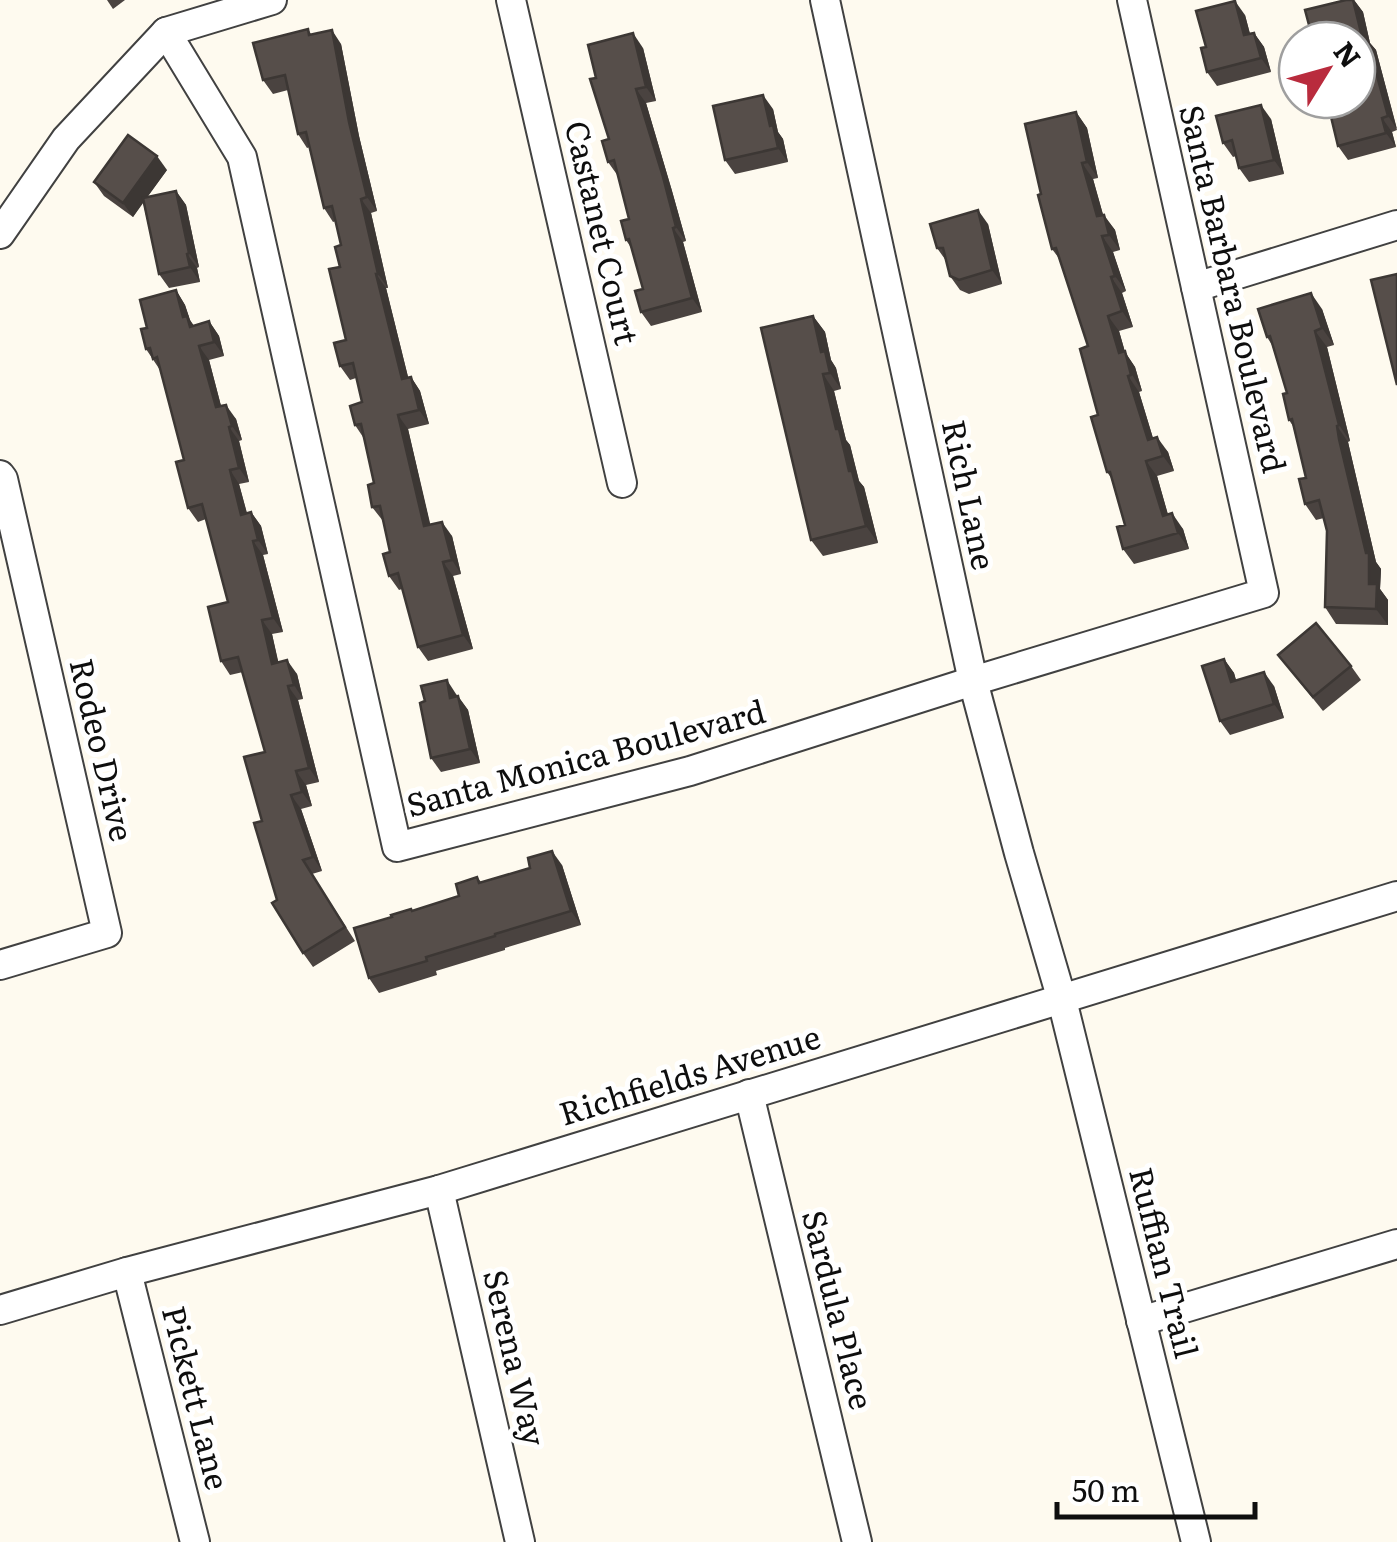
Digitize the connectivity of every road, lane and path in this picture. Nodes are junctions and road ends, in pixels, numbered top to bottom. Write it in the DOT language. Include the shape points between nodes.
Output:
graph roads {
  1 [pos="272,0"];
  2 [pos="511,0"];
  3 [pos="825,0"];
  4 [pos="1132,0"];
  5 [pos="166,32"];
  6 [pos="1397,225"];
  7 [pos="0,234"];
  8 [pos="1196,287"];
  9 [pos="0,476"];
  10 [pos="622,482"];
  11 [pos="1264,594"];
  12 [pos="972,682"];
  13 [pos="1397,896"];
  14 [pos="0,965"];
  15 [pos="1062,1000"];
  16 [pos="749,1094"];
  17 [pos="440,1190"];
  18 [pos="1397,1244"];
  19 [pos="127,1272"];
  20 [pos="0,1310"];
  21 [pos="1142,1321"];
  22 [pos="195,1542"];
  23 [pos="520,1542"];
  24 [pos="857,1542"];
  25 [pos="1196,1542"];
  1 -- 5 [label="street"];
  2 -- 10 [label="street, Castanet Court"];
  3 -- 12 [label="street, Rich Lane"];
  4 -- 8 [label="street, Santa Barbara Boulevard"];
  5 -- 7 [label="street" via="66,139"];
  5 -- 12 [label="street, Santa Monica Boulevard" via="242,157 397,847 690,770"];
  6 -- 8 [label="street"];
  8 -- 11 [label="street, Santa Barbara Boulevard"];
  9 -- 14 [label="street, Rodeo Drive" via="107,932"];
  11 -- 12 [label="street, Santa Monica Boulevard"];
  12 -- 15 [label="street, Rich Lane"];
  13 -- 15 [label="street, Richfields Avenue"];
  15 -- 16 [label="street, Richfields Avenue"];
  15 -- 21 [label="street, Ruffian Trail"];
  16 -- 17 [label="street, Richfields Avenue"];
  16 -- 24 [label="street, Sardula Place"];
  17 -- 19 [label="street, Richfields Avenue"];
  17 -- 23 [label="street, Serena Way"];
  18 -- 21 [label="street"];
  19 -- 20 [label="street, Richfields Avenue"];
  19 -- 22 [label="street, Pickett Lane"];
  21 -- 25 [label="street, Ruffian Trail"];
}
